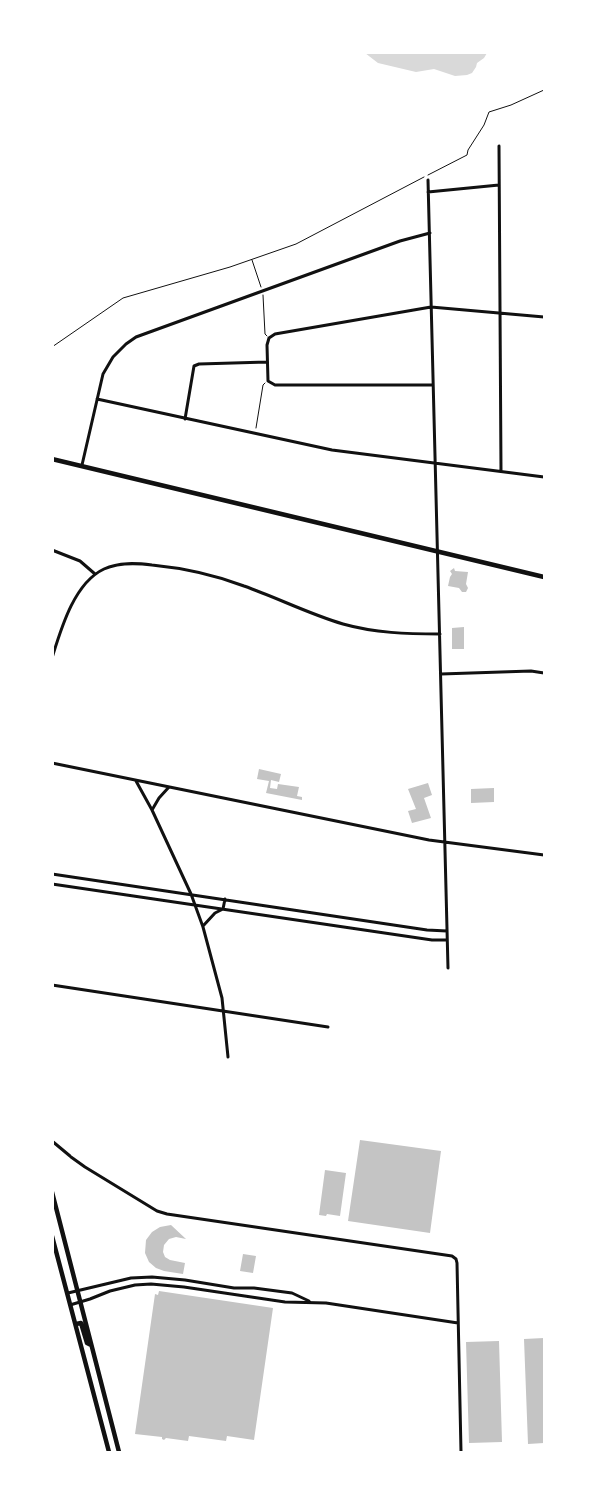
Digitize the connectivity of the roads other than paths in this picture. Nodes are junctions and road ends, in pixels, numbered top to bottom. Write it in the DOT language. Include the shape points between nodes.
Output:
graph roads {
  1 [pos="498,146"];
  2 [pos="428,180"];
  3 [pos="499,185"];
  4 [pos="428,192"];
  5 [pos="430,233"];
  6 [pos="431,307"];
  7 [pos="500,314"];
  8 [pos="544,317"];
  9 [pos="267,362"];
  10 [pos="434,385"];
  11 [pos="98,399"];
  12 [pos="185,419"];
  13 [pos="52,459"];
  14 [pos="436,463"];
  15 [pos="82,465"];
  16 [pos="501,471"];
  17 [pos="544,477"];
  18 [pos="52,550"];
  19 [pos="438,551"];
  20 [pos="95,574"];
  21 [pos="544,577"];
  22 [pos="440,634"];
  23 [pos="52,658"];
  24 [pos="544,673"];
  25 [pos="441,674"];
  26 [pos="52,764"];
  27 [pos="136,781"];
  28 [pos="170,787"];
  29 [pos="152,810"];
  30 [pos="445,841"];
  31 [pos="544,854"];
  32 [pos="52,874"];
  33 [pos="52,884"];
  34 [pos="191,894"];
  35 [pos="225,899"];
  36 [pos="194,905"];
  37 [pos="223,909"];
  38 [pos="203,927"];
  39 [pos="447,931"];
  40 [pos="447,940"];
  41 [pos="448,968"];
  42 [pos="52,985"];
  43 [pos="224,1011"];
  44 [pos="328,1027"];
  45 [pos="228,1057"];
  46 [pos="52,1141"];
  47 [pos="52,1192"];
  48 [pos="52,1236"];
  49 [pos="77,1291"];
  50 [pos="68,1293"];
  51 [pos="80,1302"];
  52 [pos="311,1302"];
  53 [pos="70,1304"];
  54 [pos="458,1323"];
  55 [pos="76,1324"];
  56 [pos="92,1346"];
  57 [pos="109,1452"];
  58 [pos="119,1452"];
  59 [pos="461,1452"];
  1 -- 3 [label="street"];
  2 -- 4 [label="street"];
  3 -- 4 [label="street"];
  3 -- 7 [label="street"];
  4 -- 5 [label="street"];
  5 -- 6 [label="street"];
  5 -- 11 [label="street" via="136,337 112,357 103,374"];
  6 -- 7 [label="street"];
  6 -- 9 [label="street" via="275,334 269,338"];
  6 -- 10 [label="street"];
  7 -- 8 [label="street"];
  7 -- 16 [label="street"];
  9 -- 10 [label="street" via="268,381 275,385"];
  9 -- 12 [label="street" via="194,366"];
  10 -- 14 [label="street"];
  11 -- 12 [label="street"];
  11 -- 15 [label="street"];
  12 -- 14 [label="street" via="332,450"];
  13 -- 15 [label="main road"];
  14 -- 16 [label="street"];
  14 -- 19 [label="street"];
  15 -- 19 [label="main road"];
  16 -- 17 [label="street"];
  18 -- 20 [label="street" via="80,561"];
  19 -- 21 [label="main road"];
  19 -- 22 [label="street"];
  20 -- 22 [label="street" via="126,564 166,566 244,586 344,624 401,634"];
  20 -- 23 [label="street" via="77,594"];
  22 -- 25 [label="street"];
  24 -- 25 [label="street"];
  25 -- 30 [label="street"];
  26 -- 27 [label="street"];
  27 -- 28 [label="street"];
  27 -- 29 [label="street"];
  28 -- 29 [label="street"];
  28 -- 30 [label="street"];
  29 -- 34 [label="street"];
  30 -- 31 [label="street"];
  30 -- 39 [label="street"];
  32 -- 34 [label="street"];
  33 -- 36 [label="street"];
  34 -- 35 [label="street"];
  34 -- 36 [label="street"];
  35 -- 37 [label="street"];
  35 -- 39 [label="street"];
  36 -- 37 [label="street"];
  36 -- 38 [label="street"];
  37 -- 38 [label="street"];
  37 -- 40 [label="street"];
  38 -- 43 [label="street"];
  39 -- 40 [label="street"];
  40 -- 41 [label="street"];
  42 -- 43 [label="street"];
  43 -- 44 [label="street"];
  43 -- 45 [label="street"];
  46 -- 54 [label="street" via="85,1168 167,1214 450,1255 457,1263"];
  47 -- 49 [label="main road"];
  48 -- 50 [label="main road"];
  49 -- 50 [label="street"];
  49 -- 51 [label="main road"];
  49 -- 52 [label="street" via="132,1278 152,1277 292,1293"];
  50 -- 53 [label="main road"];
  51 -- 52 [label="street" via="110,1291 151,1284 285,1302"];
  51 -- 53 [label="street"];
  51 -- 56 [label="main road"];
  52 -- 54 [label="street"];
  53 -- 55 [label="main road"];
  54 -- 59 [label="street"];
  55 -- 56 [label="main road" via="81,1323 87,1342"];
  55 -- 57 [label="main road"];
  56 -- 58 [label="main road"];
}
